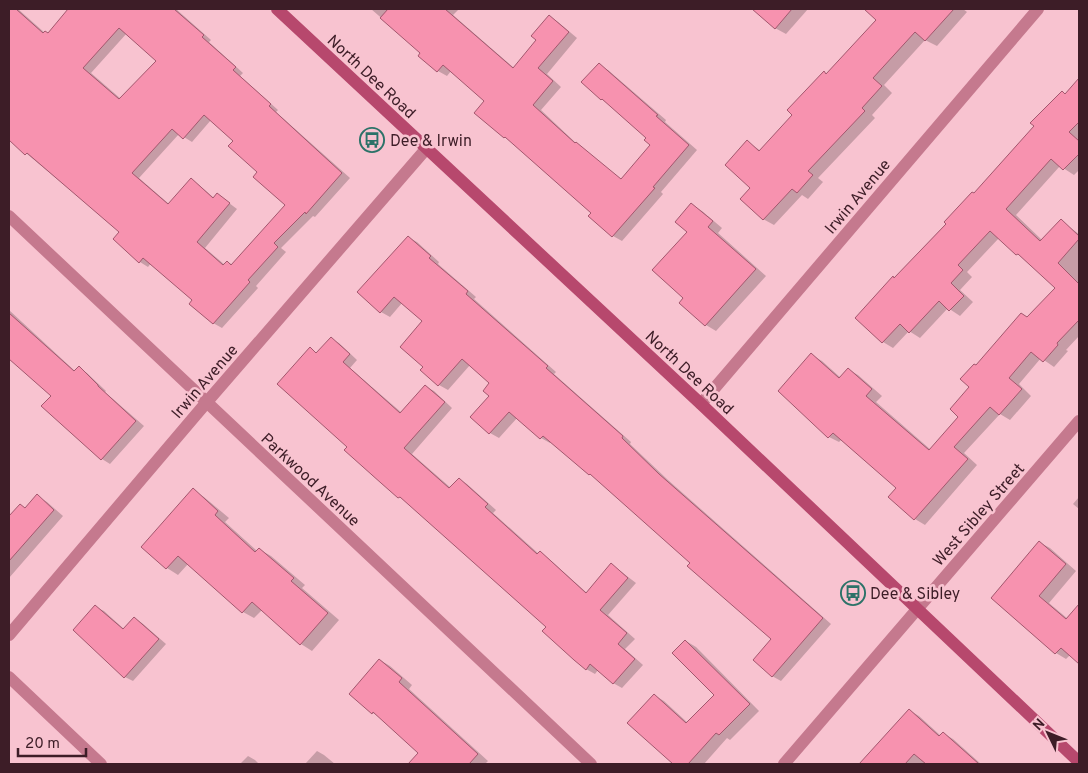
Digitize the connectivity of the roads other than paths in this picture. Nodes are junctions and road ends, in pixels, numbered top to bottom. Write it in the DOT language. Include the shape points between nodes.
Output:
graph roads {
  1 [pos="277,9"];
  2 [pos="1038,9"];
  3 [pos="426,149"];
  4 [pos="9,216"];
  5 [pos="206,402"];
  6 [pos="701,404"];
  7 [pos="1079,421"];
  8 [pos="917,609"];
  9 [pos="9,635"];
  10 [pos="9,677"];
  11 [pos="1079,762"];
  12 [pos="101,764"];
  13 [pos="591,764"];
  14 [pos="784,764"];
  1 -- 3 [label="main road, North Dee Road"];
  2 -- 6 [label="street, Irwin Avenue"];
  3 -- 5 [label="street, Irwin Avenue"];
  3 -- 6 [label="main road, North Dee Road"];
  4 -- 5 [label="street, Parkwood Avenue"];
  5 -- 9 [label="street, Irwin Avenue"];
  5 -- 13 [label="street, Parkwood Avenue"];
  6 -- 8 [label="main road, North Dee Road"];
  7 -- 8 [label="street, West Sibley Street"];
  8 -- 11 [label="main road, North Dee Road"];
  8 -- 14 [label="street, West Sibley Street"];
  10 -- 12 [label="street"];
}
